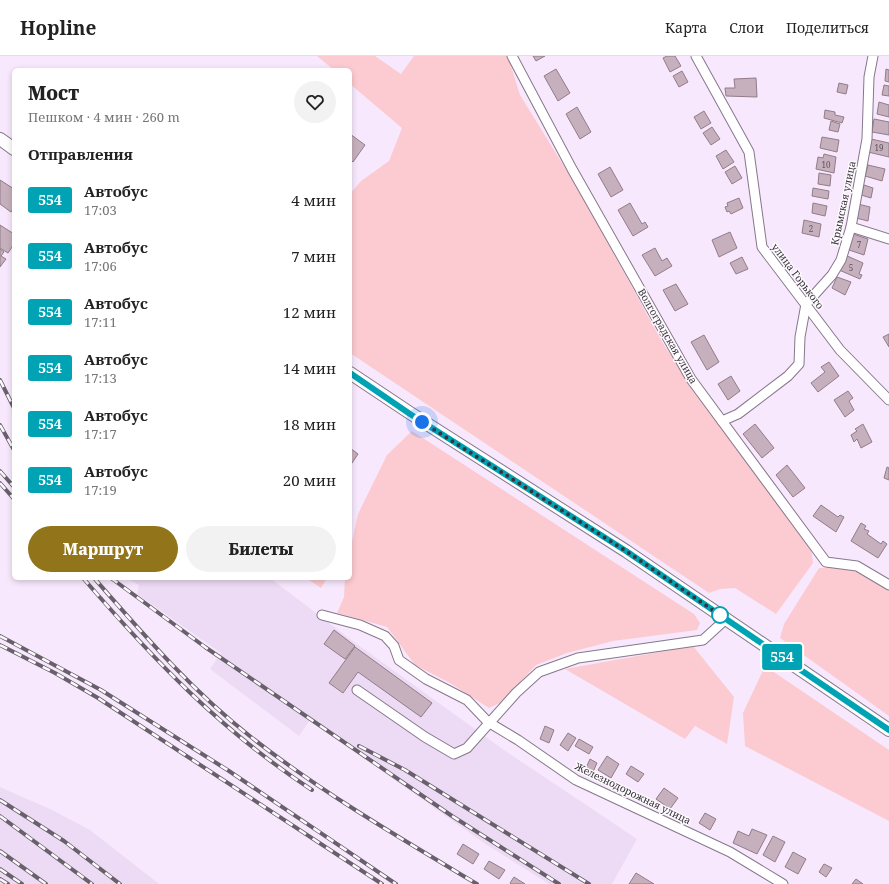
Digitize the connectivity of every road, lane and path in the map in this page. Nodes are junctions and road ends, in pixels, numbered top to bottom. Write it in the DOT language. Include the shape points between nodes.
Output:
graph roads {
  1 [pos="512,56"];
  2 [pos="696,56"];
  3 [pos="873,56"];
  4 [pos="0,140"];
  5 [pos="12,148"];
  6 [pos="850,227"];
  7 [pos="889,239"];
  8 [pos="806,304"];
  9 [pos="352,374"];
  10 [pos="889,400"];
  11 [pos="722,421"];
  12 [pos="889,585"];
  13 [pos="322,615"];
  14 [pos="726,619"];
  15 [pos="358,690"];
  16 [pos="488,722"];
  17 [pos="889,730"];
  18 [pos="783,884"];
  1 -- 11 [label="street, Волгоградская улица" via="572,169 691,379"];
  2 -- 8 [label="street, улица Горького" via="749,152 762,247"];
  3 -- 6 [label="street, Крымская улица" via="869,77 867,139"];
  4 -- 5 [label="main road"];
  6 -- 7 [label="street"];
  6 -- 8 [label="street, Крымская улица" via="841,260 832,275"];
  8 -- 10 [label="street, улица Горького" via="840,350"];
  8 -- 11 [label="street" via="800,337 799,364 788,376 738,414"];
  9 -- 14 [label="main road" via="626,551"];
  11 -- 12 [label="street, Волгоградская улица" via="826,562 857,566"];
  13 -- 16 [label="street, Железнодорожная улица" via="385,636 394,646 399,660 426,679 467,700"];
  14 -- 16 [label="street" via="703,640 578,658 540,672"];
  14 -- 17 [label="main road"];
  15 -- 16 [label="street" via="425,738 454,754 467,748"];
  16 -- 18 [label="street, Железнодорожная улица" via="576,780 730,852"];
}
